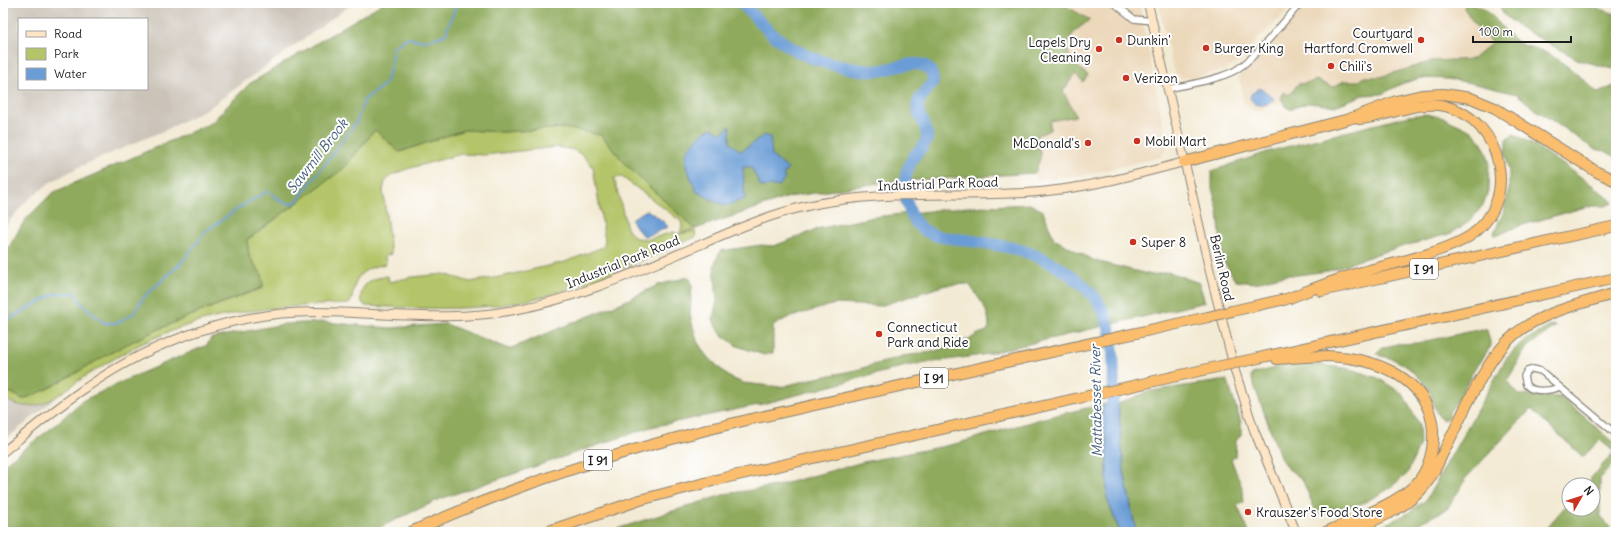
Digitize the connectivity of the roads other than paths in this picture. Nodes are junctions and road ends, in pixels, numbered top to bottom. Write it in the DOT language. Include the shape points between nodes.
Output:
graph roads {
  1 [pos="1114,3"];
  2 [pos="1148,3"];
  3 [pos="1301,3"];
  4 [pos="1152,21"];
  5 [pos="1168,90"];
  6 [pos="1349,119"];
  7 [pos="1184,162"];
  8 [pos="1616,182"];
  9 [pos="1616,226"];
  10 [pos="1616,278"];
  11 [pos="1616,293"];
  12 [pos="1284,300"];
  13 [pos="1249,360"];
  14 [pos="1560,387"];
  15 [pos="1616,434"];
  16 [pos="3,452"];
  17 [pos="411,532"];
  18 [pos="546,532"];
  19 [pos="1296,532"];
  20 [pos="1326,532"];
  21 [pos="1348,532"];
  1 -- 4 [label="street" via="1134,18"];
  2 -- 4 [label="street, Berlin Road"];
  3 -- 5 [label="street" via="1240,68 1224,75"];
  4 -- 5 [label="street, Berlin Road"];
  5 -- 7 [label="street, Berlin Road"];
  6 -- 7 [label="highway"];
  6 -- 8 [label="highway" via="1380,106 1417,96 1443,94 1466,97 1500,110 1586,166"];
  6 -- 12 [label="highway" via="1370,118 1425,105 1462,112 1484,131 1497,153 1501,180 1496,202 1480,227 1455,244 1354,274"];
  7 -- 16 [label="street, Industrial Park Road" via="1118,179 1025,193 886,197 820,203 750,224 601,286 556,301 509,311 438,318 310,312 264,316 219,325 162,345 110,371 62,404"];
  7 -- 19 [label="street, Berlin Road" via="1215,295 1240,386 1267,462"];
  9 -- 12 [label="highway, I 91"];
  10 -- 13 [label="highway"];
  11 -- 21 [label="highway" via="1546,315 1512,338 1498,352 1486,372 1423,488 1401,506"];
  12 -- 17 [label="highway, I 91, bridge" via="668,440 537,481"];
  13 -- 18 [label="highway, bridge" via="720,479 615,508"];
  13 -- 20 [label="highway" via="1329,356 1368,362 1390,370 1406,380 1418,392 1427,408 1432,427 1432,447 1427,466 1418,481 1393,501"];
  14 -- 14 [label="street" via="1539,369 1530,370 1524,376 1526,385 1533,390"];
  14 -- 15 [label="street"];
}
